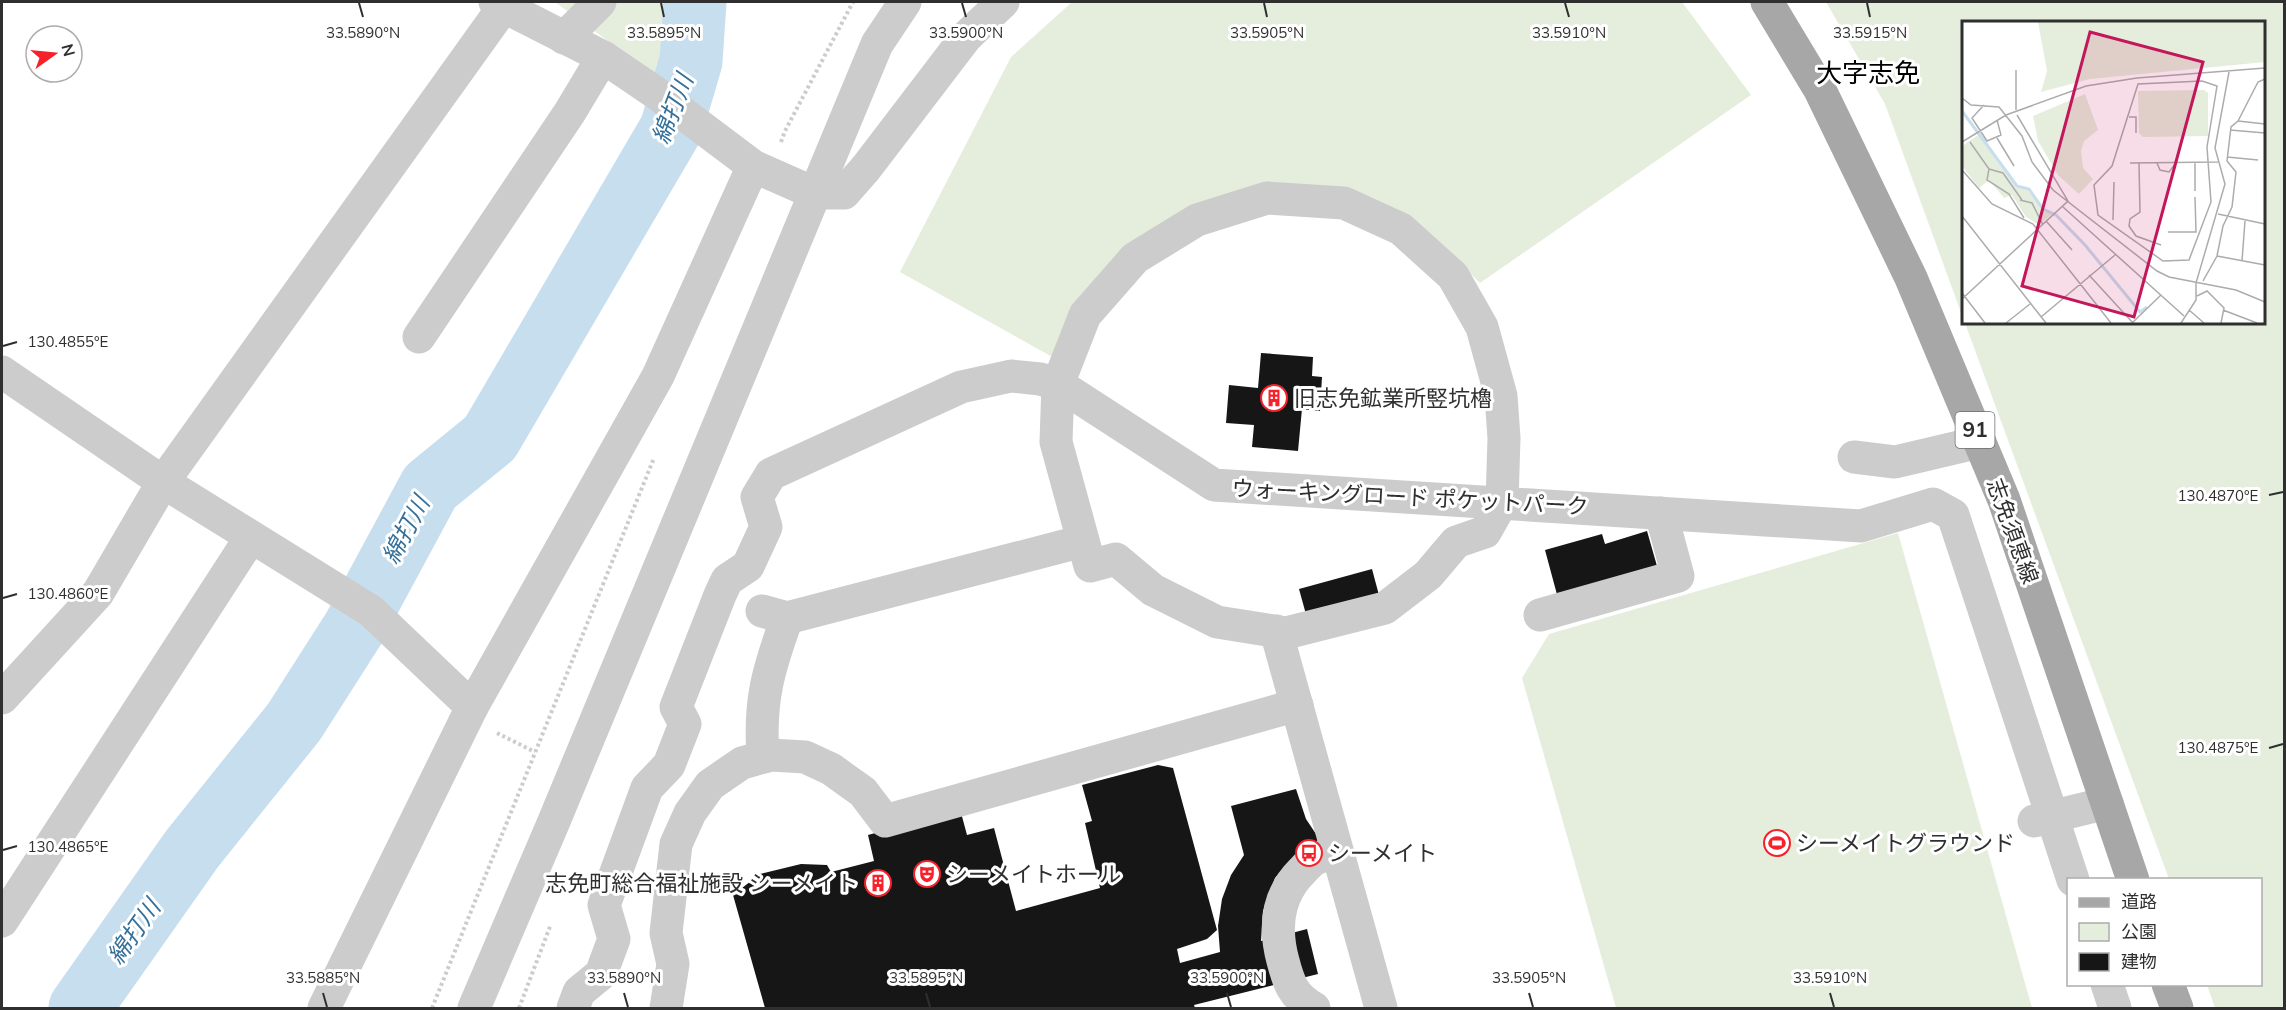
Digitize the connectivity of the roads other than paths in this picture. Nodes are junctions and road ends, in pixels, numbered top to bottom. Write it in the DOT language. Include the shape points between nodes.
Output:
graph roads {
  1 [pos="600,2"];
  2 [pos="905,2"];
  3 [pos="1003,2"];
  4 [pos="1767,2"];
  5 [pos="502,3"];
  6 [pos="564,38"];
  7 [pos="603,57"];
  8 [pos="762,171"];
  9 [pos="814,193"];
  10 [pos="418,337"];
  11 [pos="2,372"];
  12 [pos="1058,384"];
  13 [pos="1980,442"];
  14 [pos="1854,457"];
  15 [pos="163,483"];
  16 [pos="1502,502"];
  17 [pos="1661,513"];
  18 [pos="251,537"];
  19 [pos="1083,541"];
  20 [pos="1540,615"];
  21 [pos="1276,631"];
  22 [pos="2,698"];
  23 [pos="1297,705"];
  24 [pos="469,712"];
  25 [pos="763,757"];
  26 [pos="2107,803"];
  27 [pos="2034,821"];
  28 [pos="1337,852"];
  29 [pos="2073,878"];
  30 [pos="2133,878"];
  31 [pos="2,921"];
  32 [pos="2108,986"];
  33 [pos="2170,986"];
  34 [pos="324,1008"];
  35 [pos="474,1008"];
  36 [pos="573,1008"];
  37 [pos="666,1008"];
  38 [pos="1314,1008"];
  39 [pos="1381,1008"];
  40 [pos="2115,1008"];
  41 [pos="2177,1008"];
  1 -- 6 [label="street"];
  2 -- 9 [label="street" via="877,44"];
  3 -- 9 [label="street" via="966,37 844,193"];
  4 -- 13 [label="main road, 志免須恵線 / 91" via="1820,90 1911,279"];
  5 -- 6 [label="street"];
  5 -- 15 [label="street"];
  6 -- 7 [label="street"];
  7 -- 8 [label="street"];
  7 -- 10 [label="street"];
  8 -- 9 [label="street"];
  8 -- 24 [label="street" via="658,376"];
  9 -- 35 [label="street"];
  11 -- 15 [label="street"];
  12 -- 16 [label="street, ウォーキングロード ポケットパーク" via="1214,485"];
  12 -- 16 [label="street" via="1085,315 1135,258 1197,220 1267,198 1344,203 1401,229 1453,276 1482,327 1502,396"];
  12 -- 19 [label="street" via="1056,442"];
  12 -- 36 [label="street, ウォーキングロード ポケットパーク" via="1011,376 961,387 771,474 757,497 766,527 748,566 727,580 720,595 676,707 685,724 669,765 647,788 604,905 614,939 601,974 579,992"];
  13 -- 14 [label="street" via="1896,462"];
  13 -- 26 [label="main road, 志免須恵線 / 91" via="2004,500"];
  15 -- 18 [label="street"];
  15 -- 22 [label="street" via="98,593"];
  16 -- 17 [label="street, ウォーキングロード ポケットパーク"];
  16 -- 21 [label="street" via="1485,532 1456,542 1428,575 1385,608 1286,633"];
  17 -- 20 [label="street" via="1678,576"];
  17 -- 29 [label="street, ウォーキングロード ポケットパーク" via="1861,526 1933,504 1953,515"];
  18 -- 24 [label="street" via="371,611"];
  18 -- 31 [label="street"];
  19 -- 21 [label="street" via="1090,567 1116,559 1153,590 1217,622"];
  19 -- 25 [label="street" via="774,614 762,707"];
  21 -- 23 [label="street"];
  23 -- 25 [label="street" via="885,821 863,792 831,769 805,757"];
  23 -- 28 [label="street"];
  24 -- 34 [label="street"];
  25 -- 37 [label="street" via="742,763 710,785 690,813 676,844 666,933 673,964"];
  26 -- 27 [label="street"];
  26 -- 30 [label="main road, 志免須恵線 / 91"];
  28 -- 38 [label="street" via="1313,860 1293,880 1277,923 1287,978 1300,999"];
  28 -- 39 [label="street"];
  32 -- 40 [label="street"];
  33 -- 41 [label="main road"];
}
